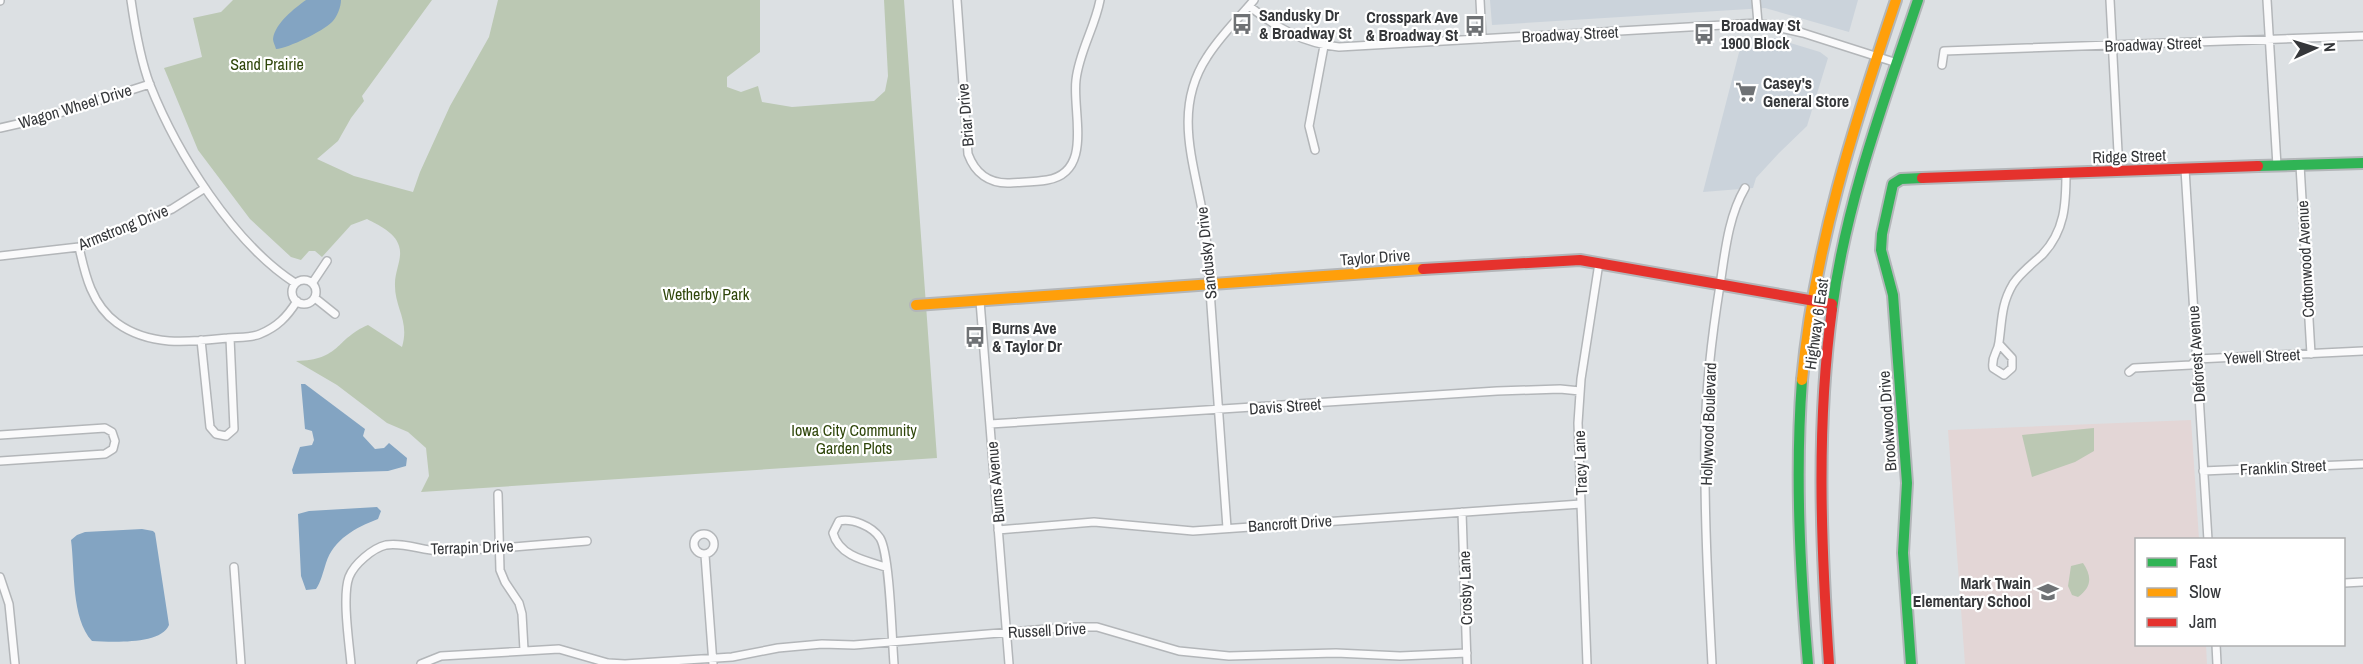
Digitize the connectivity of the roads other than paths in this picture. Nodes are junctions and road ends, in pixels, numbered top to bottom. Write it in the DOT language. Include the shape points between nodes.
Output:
graph roads {
  1 [pos="131,0"];
  2 [pos="957,0"];
  3 [pos="1100,0"];
  4 [pos="1480,0"];
  5 [pos="1756,0"];
  6 [pos="1896,0"];
  7 [pos="1918,0"];
  8 [pos="2110,0"];
  9 [pos="2267,0"];
  10 [pos="1251,3"];
  11 [pos="1758,23"];
  12 [pos="2363,36"];
  13 [pos="1482,39"];
  14 [pos="2269,40"];
  15 [pos="2112,45"];
  16 [pos="1324,46"];
  17 [pos="1876,57"];
  18 [pos="1897,63"];
  19 [pos="1942,65"];
  20 [pos="150,84"];
  21 [pos="0,128"];
  22 [pos="1315,150"];
  23 [pos="2363,163"];
  24 [pos="2300,165"];
  25 [pos="2277,166"];
  26 [pos="2185,169"];
  27 [pos="2120,171"];
  28 [pos="2066,173"];
  29 [pos="1896,181"];
  30 [pos="1745,188"];
  31 [pos="205,189"];
  32 [pos="78,247"];
  33 [pos="0,256"];
  34 [pos="327,261"];
  35 [pos="1599,263"];
  36 [pos="313,282"];
  37 [pos="295,283"];
  38 [pos="1720,283"];
  39 [pos="1210,284"];
  40 [pos="315,298"];
  41 [pos="1812,300"];
  42 [pos="980,301"];
  43 [pos="297,302"];
  44 [pos="1833,304"];
  45 [pos="916,305"];
  46 [pos="335,314"];
  47 [pos="230,338"];
  48 [pos="201,340"];
  49 [pos="2000,345"];
  50 [pos="2363,351"];
  51 [pos="2311,354"];
  52 [pos="2197,359"];
  53 [pos="2129,372"];
  54 [pos="1580,392"];
  55 [pos="1218,410"];
  56 [pos="990,424"];
  57 [pos="0,435"];
  58 [pos="0,461"];
  59 [pos="2363,464"];
  60 [pos="2204,471"];
  61 [pos="498,494"];
  62 [pos="1581,504"];
  63 [pos="1462,512"];
  64 [pos="1227,528"];
  65 [pos="998,530"];
  66 [pos="2208,538"];
  67 [pos="587,541"];
  68 [pos="498,548"];
  69 [pos="705,555"];
  70 [pos="234,567"];
  71 [pos="886,567"];
  72 [pos="0,577"];
  73 [pos="2363,582"];
  74 [pos="2345,583"];
  75 [pos="1006,632"];
  76 [pos="892,642"];
  77 [pos="2216,646"];
  78 [pos="524,650"];
  79 [pos="1467,652"];
  80 [pos="465,654"];
  81 [pos="595,661"];
  82 [pos="713,661"];
  83 [pos="15,664"];
  84 [pos="241,664"];
  85 [pos="351,664"];
  86 [pos="421,664"];
  87 [pos="465,664"];
  88 [pos="625,664"];
  89 [pos="894,664"];
  90 [pos="1009,664"];
  91 [pos="1467,664"];
  92 [pos="1587,664"];
  93 [pos="1712,664"];
  94 [pos="1808,664"];
  95 [pos="1829,664"];
  96 [pos="1911,664"];
  97 [pos="2217,664"];
  1 -- 20 [label="street"];
  2 -- 3 [label="street, Briar Drive" via="968,154 981,175 1005,183 1049,180 1060,176 1073,163 1078,147 1076,79"];
  4 -- 13 [label="street"];
  5 -- 11 [label="street"];
  6 -- 17 [label="street, Highway 6 East"];
  7 -- 18 [label="street, Highway 6 East"];
  8 -- 15 [label="street"];
  9 -- 14 [label="street"];
  10 -- 16 [label="street, Broadway Street" via="1273,25"];
  10 -- 39 [label="street, Sandusky Drive" via="1205,58 1189,102 1187,137 1203,211"];
  11 -- 13 [label="street, Broadway Street"];
  11 -- 17 [label="street, Broadway Street"];
  12 -- 14 [label="street, Broadway Street"];
  13 -- 16 [label="street, Broadway Street" via="1354,48"];
  14 -- 15 [label="street, Broadway Street"];
  14 -- 25 [label="street"];
  15 -- 19 [label="street, Broadway Street" via="1944,51"];
  15 -- 27 [label="street"];
  16 -- 22 [label="street" via="1309,126"];
  17 -- 18 [label="street, Broadway Street"];
  17 -- 41 [label="street, Highway 6 East" via="1834,194"];
  18 -- 44 [label="street, Highway 6 East" via="1858,184"];
  20 -- 21 [label="street, Wagon Wheel Drive"];
  20 -- 31 [label="street"];
  23 -- 24 [label="street, Ridge Street"];
  24 -- 25 [label="street, Ridge Street"];
  24 -- 51 [label="street, Cottonwood Avenue"];
  25 -- 26 [label="street, Ridge Street"];
  26 -- 27 [label="street, Ridge Street"];
  26 -- 52 [label="street, Deforest Avenue"];
  27 -- 28 [label="street, Ridge Street"];
  28 -- 29 [label="street, Ridge Street"];
  28 -- 49 [label="street" via="2061,226 2050,246 2010,289 2002,309"];
  29 -- 96 [label="street, Brookwood Drive" via="1890,190 1881,250 1893,295 1897,342 1907,483 1903,553"];
  30 -- 38 [label="street, Hollywood Boulevard" via="1726,246"];
  31 -- 32 [label="street, Armstrong Drive" via="172,209"];
  31 -- 37 [label="street" via="274,268"];
  32 -- 33 [label="street, Armstrong Drive"];
  32 -- 48 [label="street" via="87,282 101,307 117,322 145,337 177,342"];
  34 -- 36 [label="street"];
  35 -- 38 [label="street, Taylor Drive"];
  35 -- 39 [label="street, Taylor Drive" via="1580,260"];
  35 -- 54 [label="street, Tracy Lane"];
  36 -- 37 [label="street"];
  36 -- 40 [label="street"];
  37 -- 43 [label="street" via="292,289"];
  38 -- 41 [label="street, Taylor Drive"];
  38 -- 93 [label="street, Hollywood Boulevard" via="1705,434"];
  39 -- 42 [label="street, Taylor Drive"];
  39 -- 55 [label="street, Sandusky Drive"];
  40 -- 43 [label="street" via="309,303"];
  40 -- 46 [label="street"];
  41 -- 44 [label="street, Taylor Drive"];
  41 -- 94 [label="street, Highway 6 East" via="1801,386 1798,454"];
  42 -- 45 [label="street, Taylor Drive"];
  42 -- 56 [label="street, Burns Avenue"];
  43 -- 47 [label="street" via="285,320 259,335"];
  44 -- 95 [label="street, Highway 6 East" via="1819,453"];
  47 -- 48 [label="street"];
  47 -- 48 [label="street" via="234,429 226,436 216,434 210,427"];
  50 -- 51 [label="street, Yewell Street"];
  51 -- 52 [label="street, Yewell Street"];
  52 -- 53 [label="street, Yewell Street" via="2191,365 2134,368"];
  52 -- 60 [label="street, Deforest Avenue"];
  54 -- 55 [label="street, Davis Street" via="1540,389"];
  54 -- 62 [label="street, Tracy Lane"];
  55 -- 56 [label="street, Davis Street"];
  55 -- 64 [label="street, Sandusky Drive"];
  56 -- 65 [label="street, Burns Avenue"];
  57 -- 58 [label="street" via="105,428 112,432 115,441 105,454"];
  59 -- 60 [label="street, Franklin Street"];
  60 -- 66 [label="street, Deforest Avenue"];
  61 -- 68 [label="street"];
  62 -- 63 [label="street, Bancroft Drive"];
  62 -- 92 [label="street, Tracy Lane"];
  63 -- 64 [label="street, Bancroft Drive"];
  63 -- 79 [label="street, Crosby Lane"];
  64 -- 65 [label="street, Bancroft Drive" via="1183,530 1079,522"];
  65 -- 75 [label="street, Burns Avenue"];
  67 -- 68 [label="street, Terrapin Drive"];
  68 -- 78 [label="street" via="500,570 522,614"];
  68 -- 85 [label="street, Terrapin Drive" via="438,551 404,545 385,546 370,554 349,577 346,595"];
  69 -- 82 [label="street"];
  70 -- 84 [label="street"];
  71 -- 71 [label="street" via="862,560 839,546 833,533 839,521 855,521 879,537"];
  71 -- 76 [label="street"];
  72 -- 83 [label="street" via="9,604"];
  73 -- 74 [label="street"];
  75 -- 76 [label="street, Russell Drive"];
  75 -- 79 [label="street, Russell Drive" via="1097,627 1179,651 1229,656"];
  75 -- 90 [label="street, Burns Avenue"];
  76 -- 82 [label="street, Russell Drive" via="778,648"];
  76 -- 89 [label="street"];
  77 -- 97 [label="street"];
  78 -- 80 [label="street, Russell Drive"];
  78 -- 81 [label="street, Russell Drive" via="559,649"];
  79 -- 91 [label="street, Crosby Lane"];
  80 -- 86 [label="street, Russell Drive" via="441,656"];
  80 -- 87 [label="street"];
  81 -- 88 [label="street, Russell Drive"];
  82 -- 88 [label="street, Russell Drive"];
}
